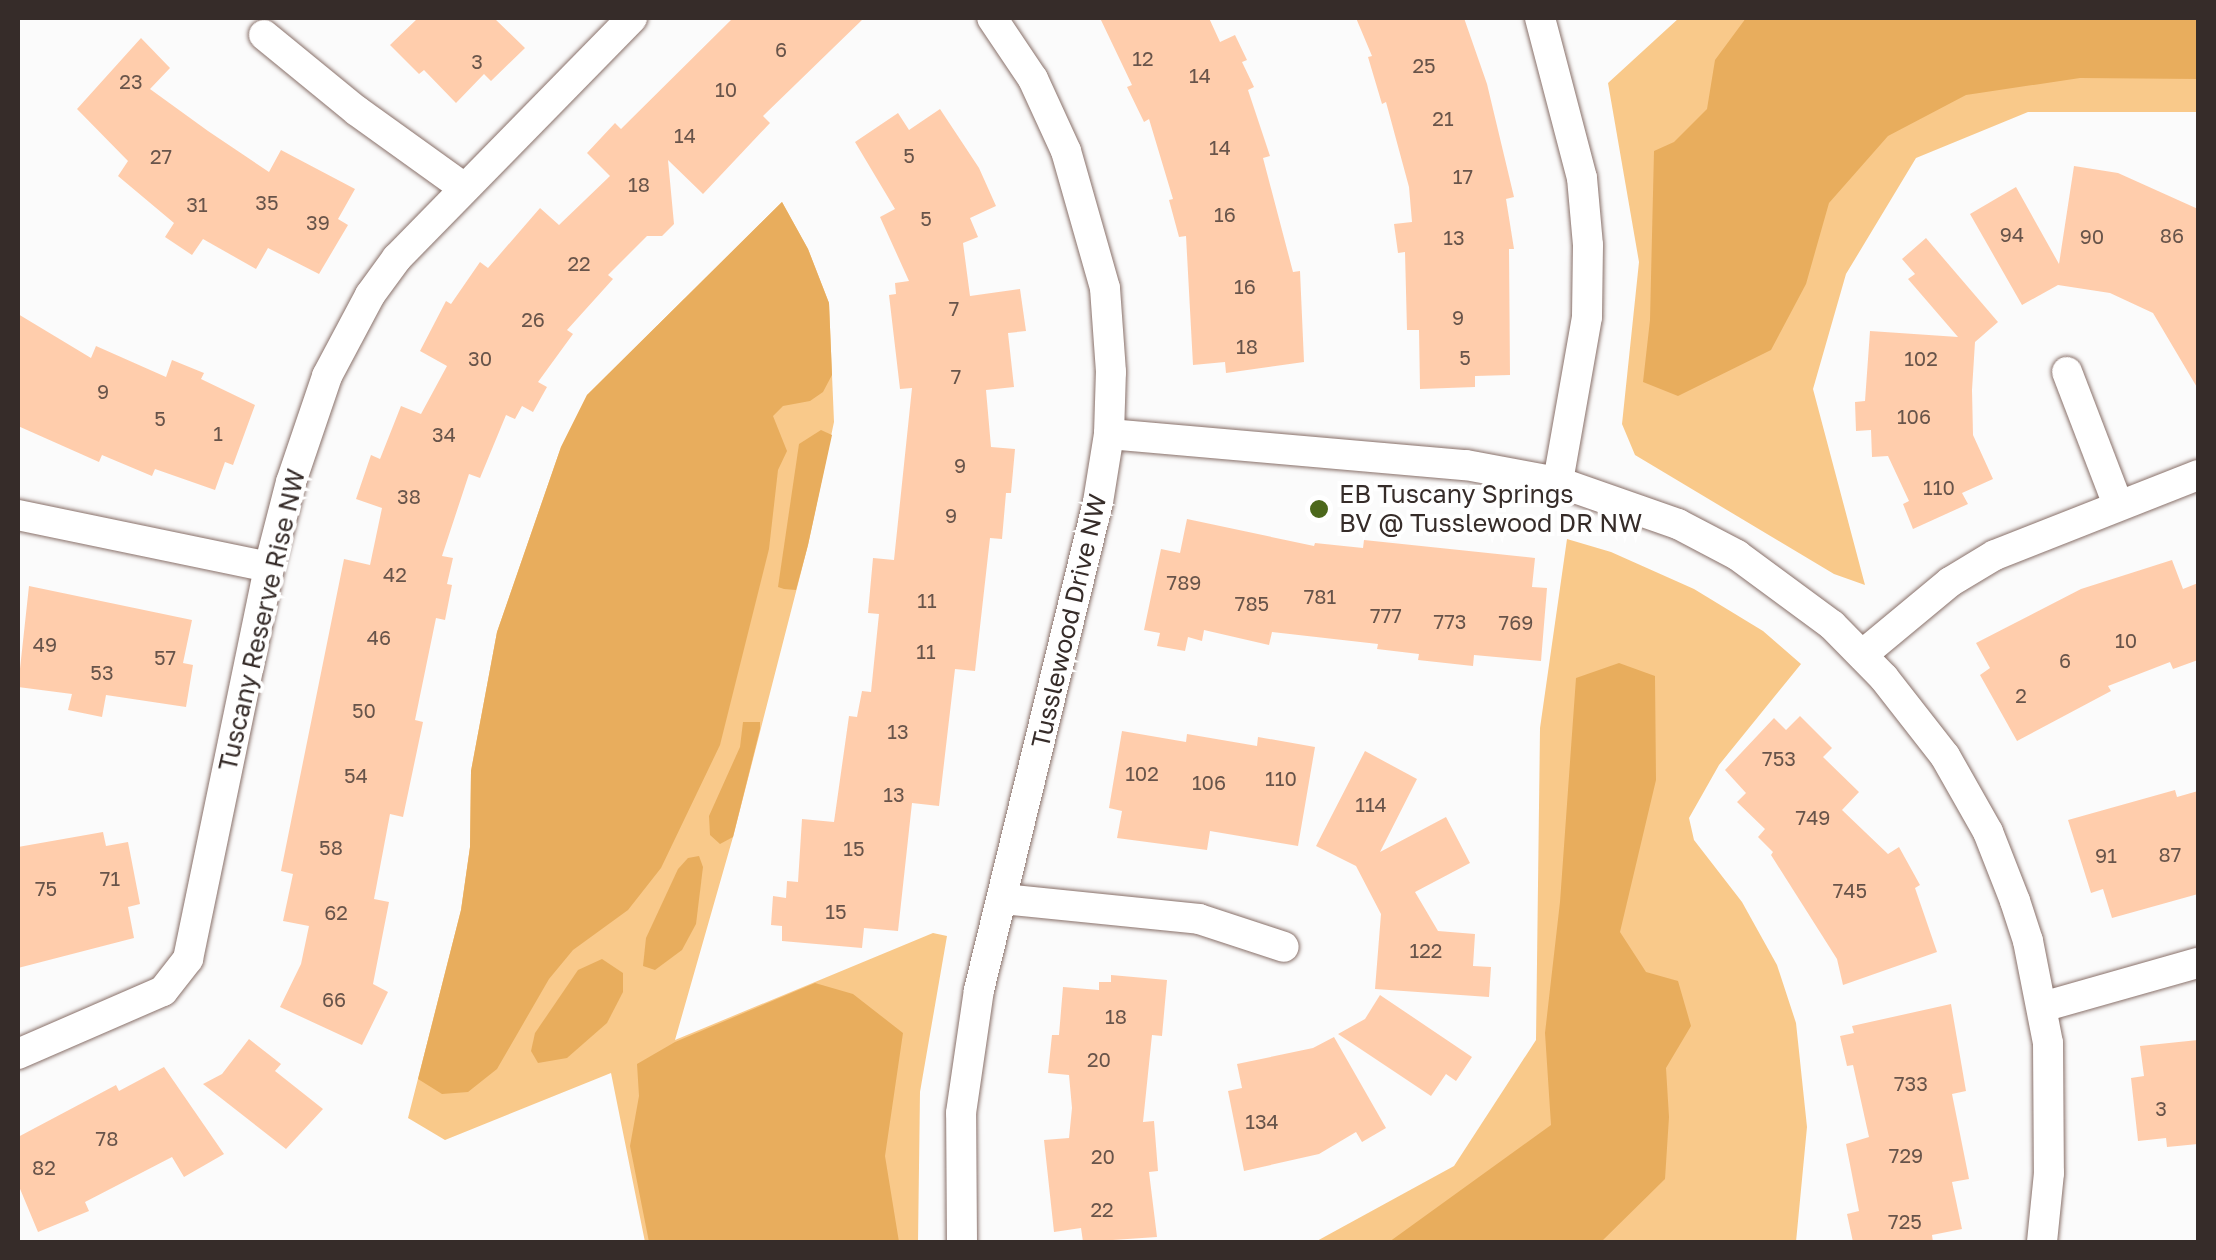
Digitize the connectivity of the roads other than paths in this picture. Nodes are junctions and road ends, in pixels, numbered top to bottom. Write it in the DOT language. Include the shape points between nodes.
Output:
graph roads {
  1 [pos="632,18"];
  2 [pos="992,18"];
  3 [pos="1540,18"];
  4 [pos="264,35"];
  5 [pos="464,188"];
  6 [pos="2067,372"];
  7 [pos="1110,434"];
  8 [pos="2198,475"];
  9 [pos="1558,482"];
  10 [pos="2118,505"];
  11 [pos="18,515"];
  12 [pos="269,567"];
  13 [pos="1862,654"];
  14 [pos="1003,899"];
  15 [pos="1284,948"];
  16 [pos="2198,963"];
  17 [pos="2042,1007"];
  18 [pos="18,1054"];
  19 [pos="962,1242"];
  20 [pos="2042,1242"];
  1 -- 5 [label="street, Tuscany Reserve Rise NW"];
  2 -- 7 [label="street, Tusslewood Drive NW" via="1033,79 1066,151 1094,242 1105,288"];
  3 -- 9 [label="street" via="1582,178 1588,245 1587,316"];
  4 -- 5 [label="street"];
  5 -- 12 [label="street, Tuscany Reserve Rise NW" via="397,258 346,335 308,425"];
  6 -- 10 [label="street"];
  7 -- 9 [label="street" via="1466,465"];
  7 -- 14 [label="street, Tusslewood Drive NW"];
  8 -- 10 [label="street"];
  9 -- 13 [label="street" via="1678,524 1736,555 1804,602"];
  10 -- 13 [label="street" via="1996,555 1950,582"];
  11 -- 12 [label="street"];
  12 -- 18 [label="street, Tuscany Reserve Rise NW" via="188,959 163,991"];
  13 -- 17 [label="street" via="1945,756 1988,832 2028,941"];
  14 -- 15 [label="street" via="1199,919"];
  14 -- 19 [label="street, Tusslewood Drive NW" via="967,1060"];
  16 -- 17 [label="street"];
  17 -- 20 [label="street" via="2051,1100"];
}
